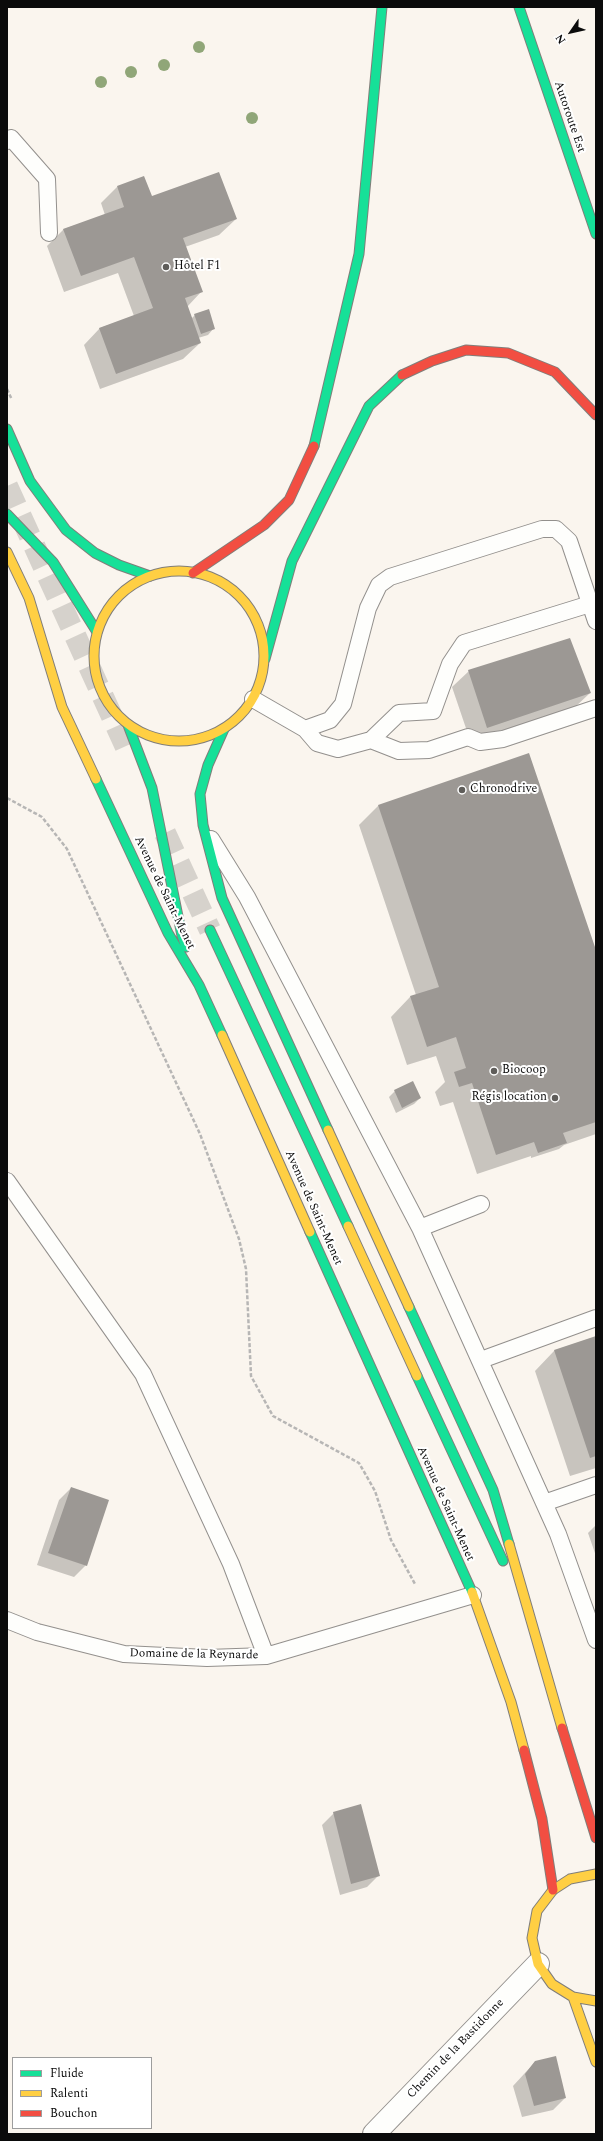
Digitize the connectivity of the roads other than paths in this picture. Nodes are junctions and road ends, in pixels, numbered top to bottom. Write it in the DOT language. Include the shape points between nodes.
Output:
graph roads {
  1 [pos="382,7"];
  2 [pos="519,7"];
  3 [pos="7,140"];
  4 [pos="49,233"];
  5 [pos="596,234"];
  6 [pos="596,415"];
  7 [pos="7,429"];
  8 [pos="7,514"];
  9 [pos="7,552"];
  10 [pos="193,573"];
  11 [pos="150,576"];
  12 [pos="590,604"];
  13 [pos="596,621"];
  14 [pos="97,632"];
  15 [pos="265,659"];
  16 [pos="253,699"];
  17 [pos="596,708"];
  18 [pos="128,725"];
  19 [pos="224,729"];
  20 [pos="305,729"];
  21 [pos="371,740"];
  22 [pos="203,825"];
  23 [pos="210,930"];
  24 [pos="199,985"];
  25 [pos="7,1181"];
  26 [pos="481,1204"];
  27 [pos="420,1228"];
  28 [pos="596,1318"];
  29 [pos="481,1360"];
  30 [pos="596,1485"];
  31 [pos="544,1503"];
  32 [pos="473,1595"];
  33 [pos="7,1620"];
  34 [pos="534,1626"];
  35 [pos="596,1640"];
  36 [pos="266,1656"];
  37 [pos="596,1838"];
  38 [pos="596,1874"];
  39 [pos="553,1890"];
  40 [pos="538,1964"];
  41 [pos="573,1997"];
  42 [pos="596,2000"];
  43 [pos="596,2062"];
  44 [pos="374,2134"];
  1 -- 10 [label="main road" via="359,254 313,452 289,500 264,525"];
  2 -- 5 [label="main road, Autoroute Est"];
  3 -- 4 [label="lane" via="11,138 47,179"];
  6 -- 15 [label="main road" via="555,372 508,353 466,350 432,360 398,377 369,406 292,561"];
  7 -- 11 [label="main road" via="30,481 66,530 95,553"];
  8 -- 14 [label="main road" via="53,562"];
  9 -- 24 [label="main road, Avenue de Saint-Menet" via="29,598 62,707 168,933"];
  10 -- 11 [label="main road" via="172,571"];
  10 -- 15 [label="main road" via="223,583 245,603 260,629"];
  11 -- 14 [label="main road" via="126,589 108,608"];
  12 -- 13 [label="lane"];
  12 -- 20 [label="lane" via="569,541 556,529 542,529 390,577 379,585 368,608 344,704 330,720"];
  12 -- 21 [label="lane" via="464,643 450,664 434,711 398,713"];
  14 -- 18 [label="main road" via="94,658 98,683 110,706"];
  15 -- 16 [label="main road"];
  16 -- 19 [label="main road"];
  16 -- 20 [label="lane"];
  17 -- 21 [label="lane" via="503,739 480,742 468,737 429,750 399,751"];
  18 -- 19 [label="main road" via="158,740 192,741"];
  18 -- 24 [label="main road" via="152,788 182,936"];
  19 -- 22 [label="main road" via="208,765 200,794"];
  20 -- 21 [label="lane" via="318,743 338,749"];
  22 -- 27 [label="lane" via="247,897"];
  22 -- 34 [label="main road" via="222,898 493,1490"];
  23 -- 34 [label="main road"];
  24 -- 32 [label="main road, Avenue de Saint-Menet"];
  25 -- 36 [label="lane" via="143,1374 231,1564"];
  26 -- 27 [label="lane"];
  27 -- 29 [label="lane"];
  28 -- 29 [label="lane"];
  29 -- 31 [label="lane"];
  30 -- 31 [label="lane"];
  31 -- 35 [label="lane" via="558,1534"];
  32 -- 36 [label="lane, Domaine de la Reynarde"];
  32 -- 39 [label="main road, Avenue de Saint-Menet" via="511,1702 542,1819"];
  33 -- 36 [label="lane, Domaine de la Reynarde" via="37,1632 124,1654 207,1658"];
  34 -- 37 [label="main road"];
  38 -- 39 [label="main road" via="570,1879"];
  39 -- 40 [label="main road" via="538,1911 532,1938"];
  40 -- 41 [label="main road" via="552,1984"];
  40 -- 44 [label="street, Chemin de la Bastidonne"];
  41 -- 42 [label="main road"];
  41 -- 43 [label="main road"];
}
